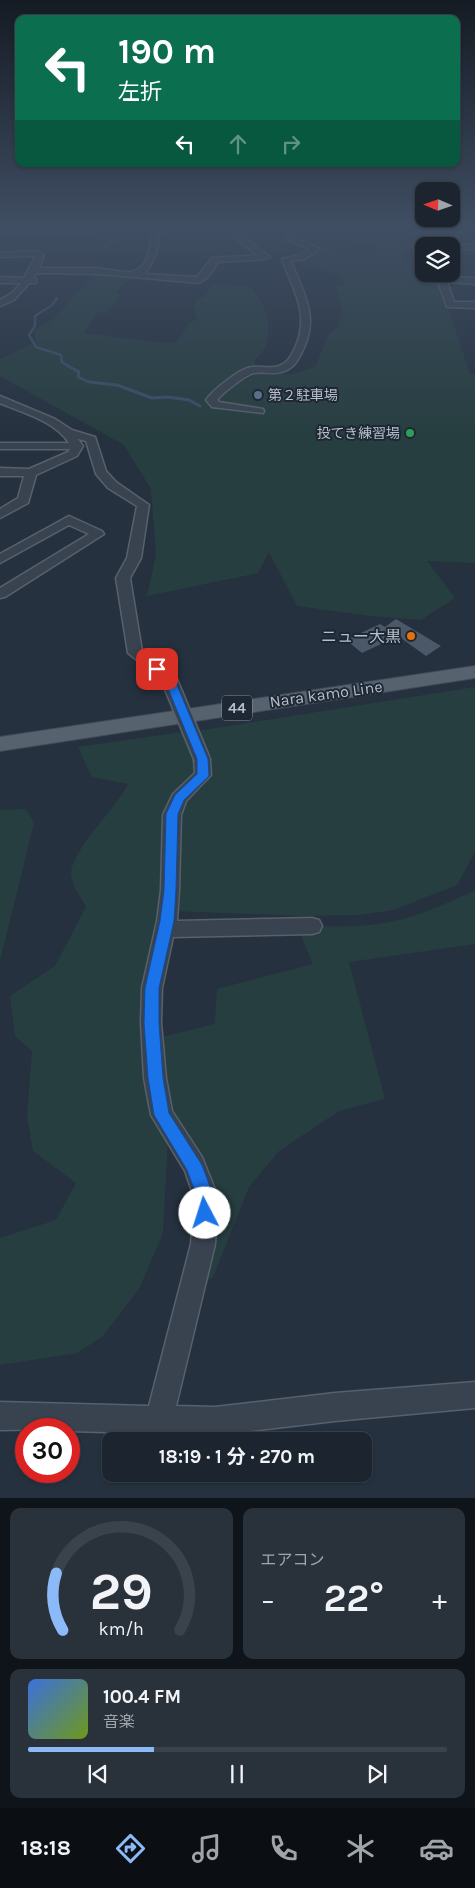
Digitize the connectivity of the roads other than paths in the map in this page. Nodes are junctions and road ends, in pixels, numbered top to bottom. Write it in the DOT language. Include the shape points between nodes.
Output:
graph roads {
  1 [pos="13,296"];
  2 [pos="300,296"];
  3 [pos="447,296"];
  4 [pos="0,303"];
  5 [pos="475,305"];
  6 [pos="0,399"];
  7 [pos="259,411"];
  8 [pos="68,432"];
  9 [pos="0,446"];
  10 [pos="77,446"];
  11 [pos="0,472"];
  12 [pos="31,473"];
  13 [pos="0,514"];
  14 [pos="0,559"];
  15 [pos="0,594"];
  16 [pos="475,672"];
  17 [pos="0,744"];
  18 [pos="312,926"];
  19 [pos="165,929"];
  20 [pos="475,1395"];
  21 [pos="0,1416"];
  22 [pos="159,1420"];
  1 -- 4 [label="street"];
  2 -- 7 [label="street" via="307,321 305,337 292,363 279,370 251,370 218,392 212,400 216,405"];
  3 -- 5 [label="street" via="450,305"];
  6 -- 8 [label="street"];
  8 -- 10 [label="street"];
  8 -- 19 [label="street, bridge" via="92,439 100,472 112,485 142,505 134,558 123,578 135,653 168,678 202,759 203,776 179,798 172,814 170,890"];
  9 -- 10 [label="street"];
  10 -- 12 [label="street" via="73,454"];
  11 -- 12 [label="street"];
  12 -- 13 [label="street" via="24,500"];
  14 -- 15 [label="street" via="69,520 98,534"];
  16 -- 17 [label="main road, Nara kamo Line / 44"];
  18 -- 19 [label="street"];
  19 -- 22 [label="street" via="152,988 155,1078 162,1115 194,1165 206,1197 203,1244"];
  20 -- 22 [label="street" via="215,1421"];
  21 -- 22 [label="street"];
}
